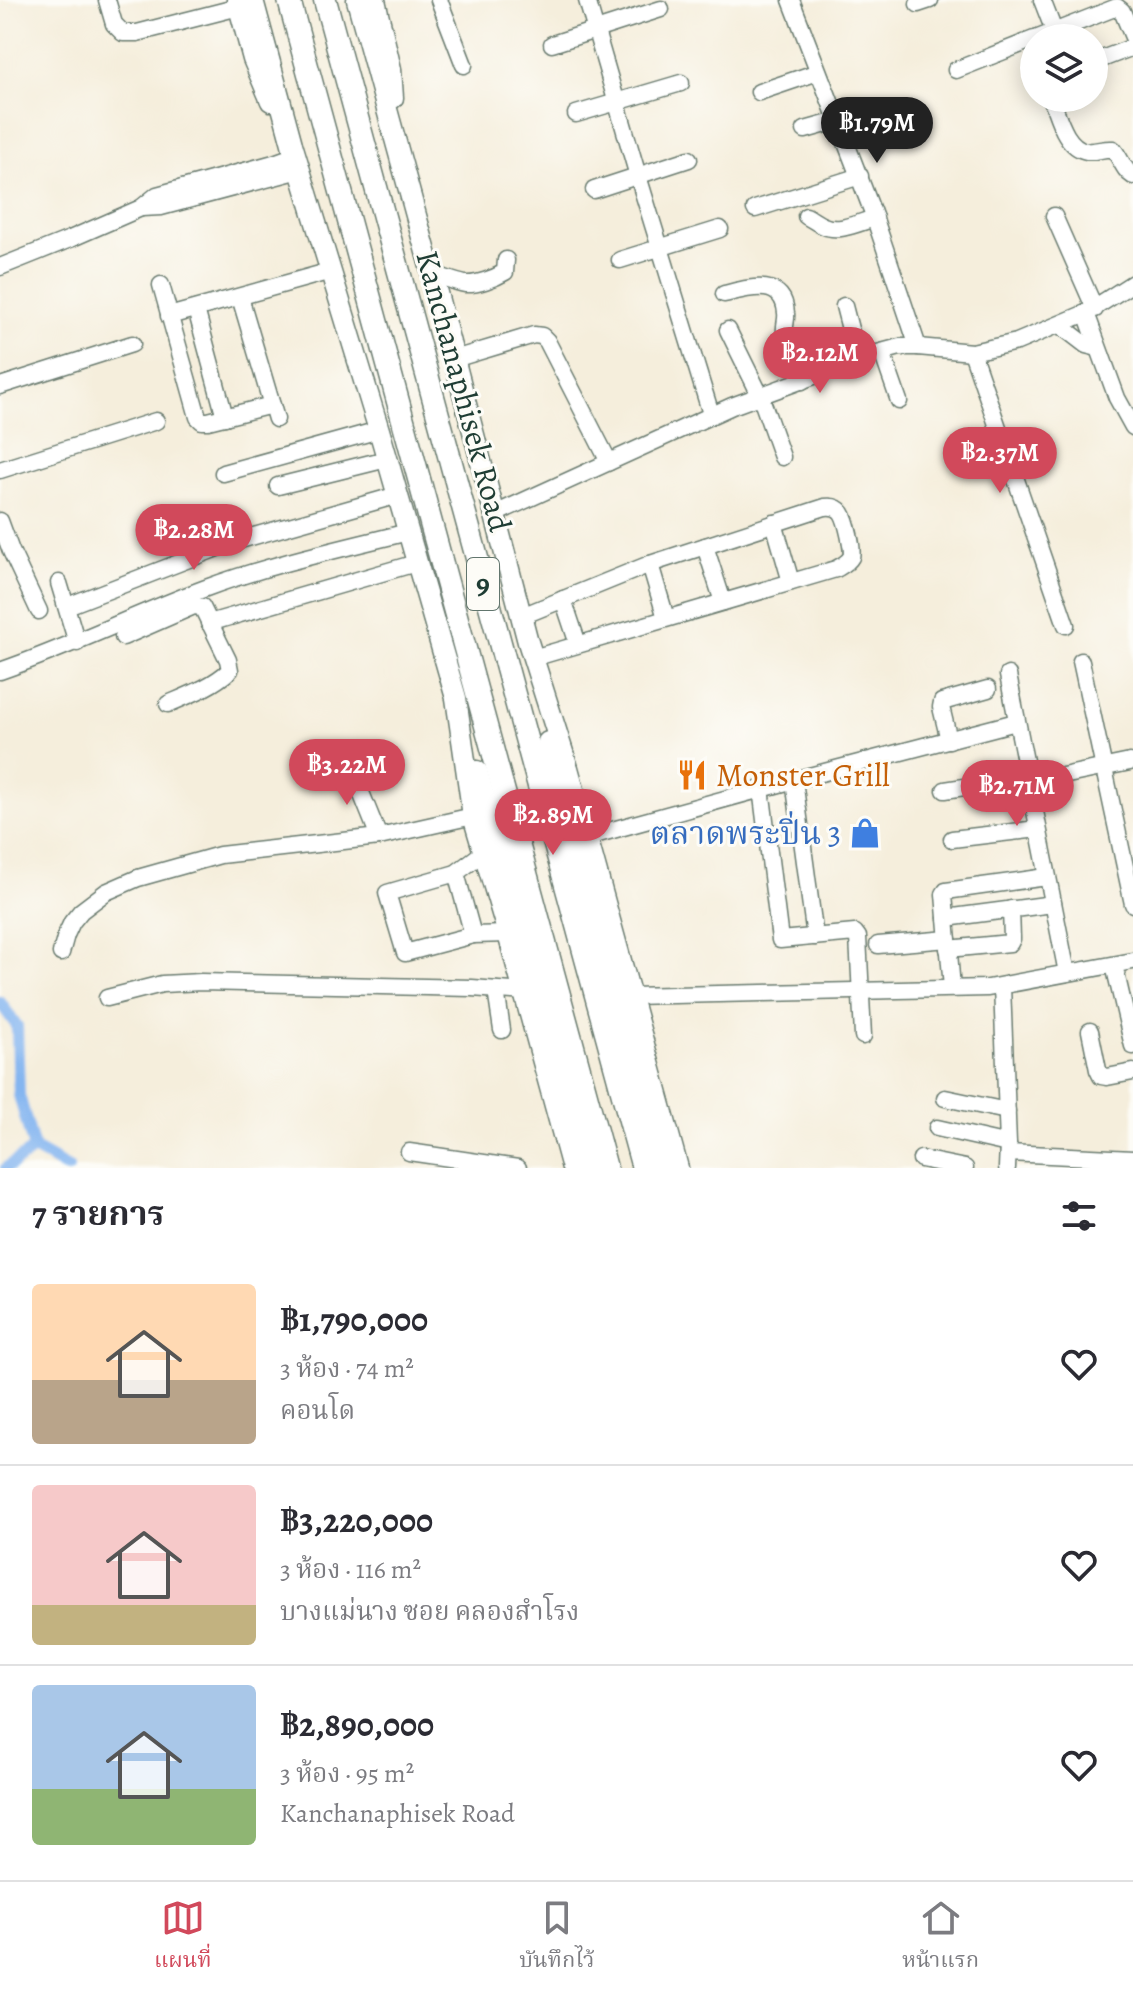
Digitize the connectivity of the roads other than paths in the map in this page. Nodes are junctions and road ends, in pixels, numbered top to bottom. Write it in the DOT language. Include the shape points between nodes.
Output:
graph roads {
  1 [pos="107,0"];
  2 [pos="289,0"];
  3 [pos="325,0"];
  4 [pos="357,0"];
  5 [pos="375,0"];
  6 [pos="439,0"];
  7 [pos="587,0"];
  8 [pos="791,0"];
  9 [pos="1042,0"];
  10 [pos="243,2"];
  11 [pos="661,9"];
  12 [pos="1051,24"];
  13 [pos="1072,24"];
  14 [pos="596,29"];
  15 [pos="1133,37"];
  16 [pos="552,44"];
  17 [pos="1020,45"];
  18 [pos="1133,47"];
  19 [pos="1108,57"];
  20 [pos="464,65"];
  21 [pos="956,70"];
  22 [pos="818,72"];
  23 [pos="681,83"];
  24 [pos="759,92"];
  25 [pos="617,102"];
  26 [pos="1057,112"];
  27 [pos="576,114"];
  28 [pos="837,121"];
  29 [pos="805,130"];
  30 [pos="397,146"];
  31 [pos="296,156"];
  32 [pos="689,159"];
  33 [pos="638,176"];
  34 [pos="860,176"];
  35 [pos="1133,176"];
  36 [pos="594,190"];
  37 [pos="755,209"];
  38 [pos="806,216"];
  39 [pos="1054,216"];
  40 [pos="875,218"];
  41 [pos="720,229"];
  42 [pos="661,247"];
  43 [pos="506,260"];
  44 [pos="620,260"];
  45 [pos="0,267"];
  46 [pos="331,271"];
  47 [pos="432,274"];
  48 [pos="1133,283"];
  49 [pos="161,285"];
  50 [pos="724,294"];
  51 [pos="240,297"];
  52 [pos="844,306"];
  53 [pos="196,309"];
  54 [pos="1091,311"];
  55 [pos="169,316"];
  56 [pos="1060,325"];
  57 [pos="728,330"];
  58 [pos="132,344"];
  59 [pos="918,347"];
  60 [pos="1098,348"];
  61 [pos="882,352"];
  62 [pos="972,352"];
  63 [pos="454,359"];
  64 [pos="858,360"];
  65 [pos="802,381"];
  66 [pos="0,386"];
  67 [pos="760,395"];
  68 [pos="899,401"];
  69 [pos="711,414"];
  70 [pos="225,417"];
  71 [pos="156,421"];
  72 [pos="1133,427"];
  73 [pos="379,430"];
  74 [pos="782,457"];
  75 [pos="387,459"];
  76 [pos="609,462"];
  77 [pos="0,470"];
  78 [pos="223,473"];
  79 [pos="278,486"];
  80 [pos="398,495"];
  81 [pos="495,514"];
  82 [pos="0,521"];
  83 [pos="774,523"];
  84 [pos="408,532"];
  85 [pos="705,546"];
  86 [pos="6,552"];
  87 [pos="416,563"];
  88 [pos="650,564"];
  89 [pos="791,582"];
  90 [pos="59,583"];
  91 [pos="563,599"];
  92 [pos="723,602"];
  93 [pos="75,603"];
  94 [pos="39,611"];
  95 [pos="522,616"];
  96 [pos="666,618"];
  97 [pos="209,623"];
  98 [pos="1066,625"];
  99 [pos="123,637"];
  100 [pos="77,643"];
  101 [pos="578,644"];
  102 [pos="531,650"];
  103 [pos="1081,661"];
  104 [pos="0,671"];
  105 [pos="1008,675"];
  106 [pos="988,689"];
  107 [pos="456,698"];
  108 [pos="168,704"];
  109 [pos="1016,722"];
  110 [pos="949,740"];
  111 [pos="1130,762"];
  112 [pos="328,763"];
  113 [pos="1105,768"];
  114 [pos="794,780"];
  115 [pos="1028,780"];
  116 [pos="761,788"];
  117 [pos="945,790"];
  118 [pos="473,816"];
  119 [pos="1038,829"];
  120 [pos="379,837"];
  121 [pos="587,837"];
  122 [pos="952,839"];
  123 [pos="484,852"];
  124 [pos="456,873"];
  125 [pos="1047,877"];
  126 [pos="1053,904"];
  127 [pos="1133,904"];
  128 [pos="1011,909"];
  129 [pos="946,918"];
  130 [pos="508,934"];
  131 [pos="473,935"];
  132 [pos="815,937"];
  133 [pos="948,944"];
  134 [pos="878,945"];
  135 [pos="61,953"];
  136 [pos="1133,961"];
  137 [pos="1114,965"];
  138 [pos="1067,973"];
  139 [pos="1002,986"];
  140 [pos="952,988"];
  141 [pos="496,990"];
  142 [pos="862,990"];
  143 [pos="525,992"];
  144 [pos="630,996"];
  145 [pos="107,998"];
  146 [pos="502,1030"];
  147 [pos="1090,1031"];
  148 [pos="863,1036"];
  149 [pos="1133,1046"];
  150 [pos="1133,1072"];
  151 [pos="945,1098"];
  152 [pos="1007,1111"];
  153 [pos="937,1128"];
  154 [pos="409,1152"];
  155 [pos="1008,1155"];
  156 [pos="921,1159"];
  157 [pos="1133,1159"];
  158 [pos="485,1166"];
  159 [pos="518,1168"];
  160 [pos="572,1168"];
  161 [pos="587,1168"];
  162 [pos="606,1168"];
  163 [pos="643,1168"];
  164 [pos="660,1168"];
  165 [pos="678,1168"];
  166 [pos="965,1168"];
  1 -- 10 [label="street" via="114,24 123,33"];
  2 -- 162 [label="highway, Kanchanaphisek Road / 9"];
  3 -- 163 [label="highway, Kanchanaphisek Road / 9"];
  4 -- 30 [label="main road"];
  5 -- 30 [label="main road" via="391,69"];
  6 -- 20 [label="street"];
  7 -- 14 [label="street"];
  8 -- 22 [label="street"];
  9 -- 12 [label="street"];
  10 -- 31 [label="main road" via="258,74"];
  11 -- 14 [label="street"];
  13 -- 15 [label="street" via="1117,7"];
  14 -- 16 [label="street"];
  14 -- 25 [label="street"];
  17 -- 21 [label="street"];
  18 -- 19 [label="street"];
  22 -- 24 [label="street"];
  22 -- 28 [label="street"];
  23 -- 25 [label="street"];
  25 -- 27 [label="street"];
  25 -- 33 [label="street"];
  26 -- 35 [label="street" via="1072,144 1082,150 1113,149"];
  28 -- 29 [label="street"];
  28 -- 34 [label="street"];
  30 -- 47 [label="main road"];
  31 -- 45 [label="street" via="161,207 141,208"];
  31 -- 46 [label="main road"];
  32 -- 33 [label="street"];
  33 -- 36 [label="street"];
  33 -- 42 [label="street"];
  34 -- 37 [label="street"];
  34 -- 40 [label="street"];
  38 -- 40 [label="street" via="832,228"];
  39 -- 54 [label="street"];
  40 -- 59 [label="street"];
  41 -- 42 [label="street"];
  42 -- 44 [label="street"];
  42 -- 69 [label="street"];
  43 -- 47 [label="street" via="500,276 472,284"];
  46 -- 51 [label="street"];
  46 -- 73 [label="main road"];
  47 -- 63 [label="main road"];
  48 -- 54 [label="street"];
  49 -- 55 [label="street"];
  50 -- 65 [label="street" via="758,287 780,297"];
  51 -- 53 [label="street"];
  51 -- 70 [label="street" via="274,412"];
  52 -- 64 [label="street"];
  53 -- 55 [label="street"];
  53 -- 70 [label="street"];
  54 -- 56 [label="street"];
  54 -- 60 [label="street"];
  55 -- 70 [label="street" via="198,417"];
  56 -- 60 [label="street"];
  56 -- 62 [label="street"];
  57 -- 67 [label="street"];
  58 -- 66 [label="street"];
  59 -- 61 [label="street"];
  59 -- 62 [label="street"];
  60 -- 72 [label="street"];
  61 -- 64 [label="street"];
  61 -- 68 [label="street"];
  62 -- 98 [label="street"];
  63 -- 76 [label="street" via="542,336"];
  63 -- 81 [label="main road"];
  64 -- 65 [label="street"];
  65 -- 67 [label="street"];
  67 -- 69 [label="street"];
  67 -- 74 [label="street"];
  69 -- 76 [label="street"];
  71 -- 77 [label="street"];
  73 -- 75 [label="main road"];
  73 -- 78 [label="street"];
  75 -- 79 [label="street"];
  75 -- 80 [label="main road"];
  76 -- 81 [label="street"];
  80 -- 84 [label="main road"];
  80 -- 93 [label="street" via="233,542"];
  81 -- 95 [label="main road"];
  82 -- 86 [label="street"];
  83 -- 85 [label="street"];
  83 -- 89 [label="street"];
  83 -- 89 [label="street" via="831,506 843,514 851,557 836,569"];
  84 -- 87 [label="main road"];
  84 -- 100 [label="street" via="206,588"];
  85 -- 88 [label="street"];
  85 -- 92 [label="street"];
  86 -- 94 [label="street"];
  87 -- 97 [label="street"];
  87 -- 107 [label="main road"];
  88 -- 91 [label="street"];
  88 -- 96 [label="street"];
  89 -- 92 [label="street"];
  90 -- 100 [label="street"];
  91 -- 95 [label="street"];
  91 -- 101 [label="street"];
  92 -- 96 [label="street"];
  95 -- 102 [label="main road"];
  96 -- 101 [label="street"];
  97 -- 99 [label="street" via="202,607 194,606"];
  97 -- 108 [label="street" via="230,670"];
  100 -- 104 [label="street"];
  101 -- 102 [label="street"];
  102 -- 121 [label="main road"];
  102 -- 164 [label="main road" via="559,793"];
  103 -- 113 [label="street"];
  105 -- 109 [label="street"];
  106 -- 110 [label="street" via="942,702"];
  107 -- 118 [label="main road"];
  107 -- 161 [label="main road"];
  109 -- 110 [label="street"];
  109 -- 115 [label="street"];
  110 -- 114 [label="street"];
  111 -- 113 [label="street"];
  112 -- 120 [label="street" via="358,785"];
  113 -- 115 [label="street"];
  113 -- 127 [label="street"];
  114 -- 116 [label="street"];
  114 -- 132 [label="street"];
  115 -- 117 [label="street"];
  115 -- 119 [label="street"];
  116 -- 121 [label="street"];
  116 -- 132 [label="street" via="780,940"];
  118 -- 120 [label="street"];
  118 -- 123 [label="main road"];
  119 -- 122 [label="street"];
  119 -- 125 [label="street"];
  120 -- 135 [label="street" via="220,855 138,878 81,911"];
  121 -- 144 [label="main road"];
  123 -- 124 [label="street"];
  123 -- 130 [label="main road"];
  124 -- 131 [label="street"];
  124 -- 131 [label="street" via="387,893 405,953"];
  125 -- 126 [label="street"];
  125 -- 129 [label="street" via="949,890 944,894"];
  126 -- 128 [label="street"];
  126 -- 138 [label="street"];
  128 -- 129 [label="street"];
  128 -- 133 [label="street" via="1010,943"];
  129 -- 133 [label="street"];
  130 -- 131 [label="street"];
  130 -- 143 [label="main road"];
  132 -- 142 [label="street" via="855,933"];
  133 -- 134 [label="street"];
  133 -- 140 [label="street"];
  136 -- 137 [label="street"];
  137 -- 138 [label="street"];
  137 -- 149 [label="street"];
  138 -- 139 [label="street"];
  139 -- 140 [label="street"];
  139 -- 152 [label="street"];
  140 -- 142 [label="street"];
  141 -- 143 [label="street"];
  141 -- 145 [label="street" via="201,982 162,984"];
  141 -- 146 [label="street"];
  142 -- 144 [label="street"];
  142 -- 148 [label="street"];
  143 -- 160 [label="main road"];
  144 -- 165 [label="main road"];
  147 -- 150 [label="street" via="1101,1076"];
  151 -- 152 [label="street"];
  152 -- 155 [label="street"];
  153 -- 155 [label="street"];
  154 -- 158 [label="street"];
  155 -- 157 [label="street"];
  156 -- 166 [label="street"];
  158 -- 159 [label="street"];
}
